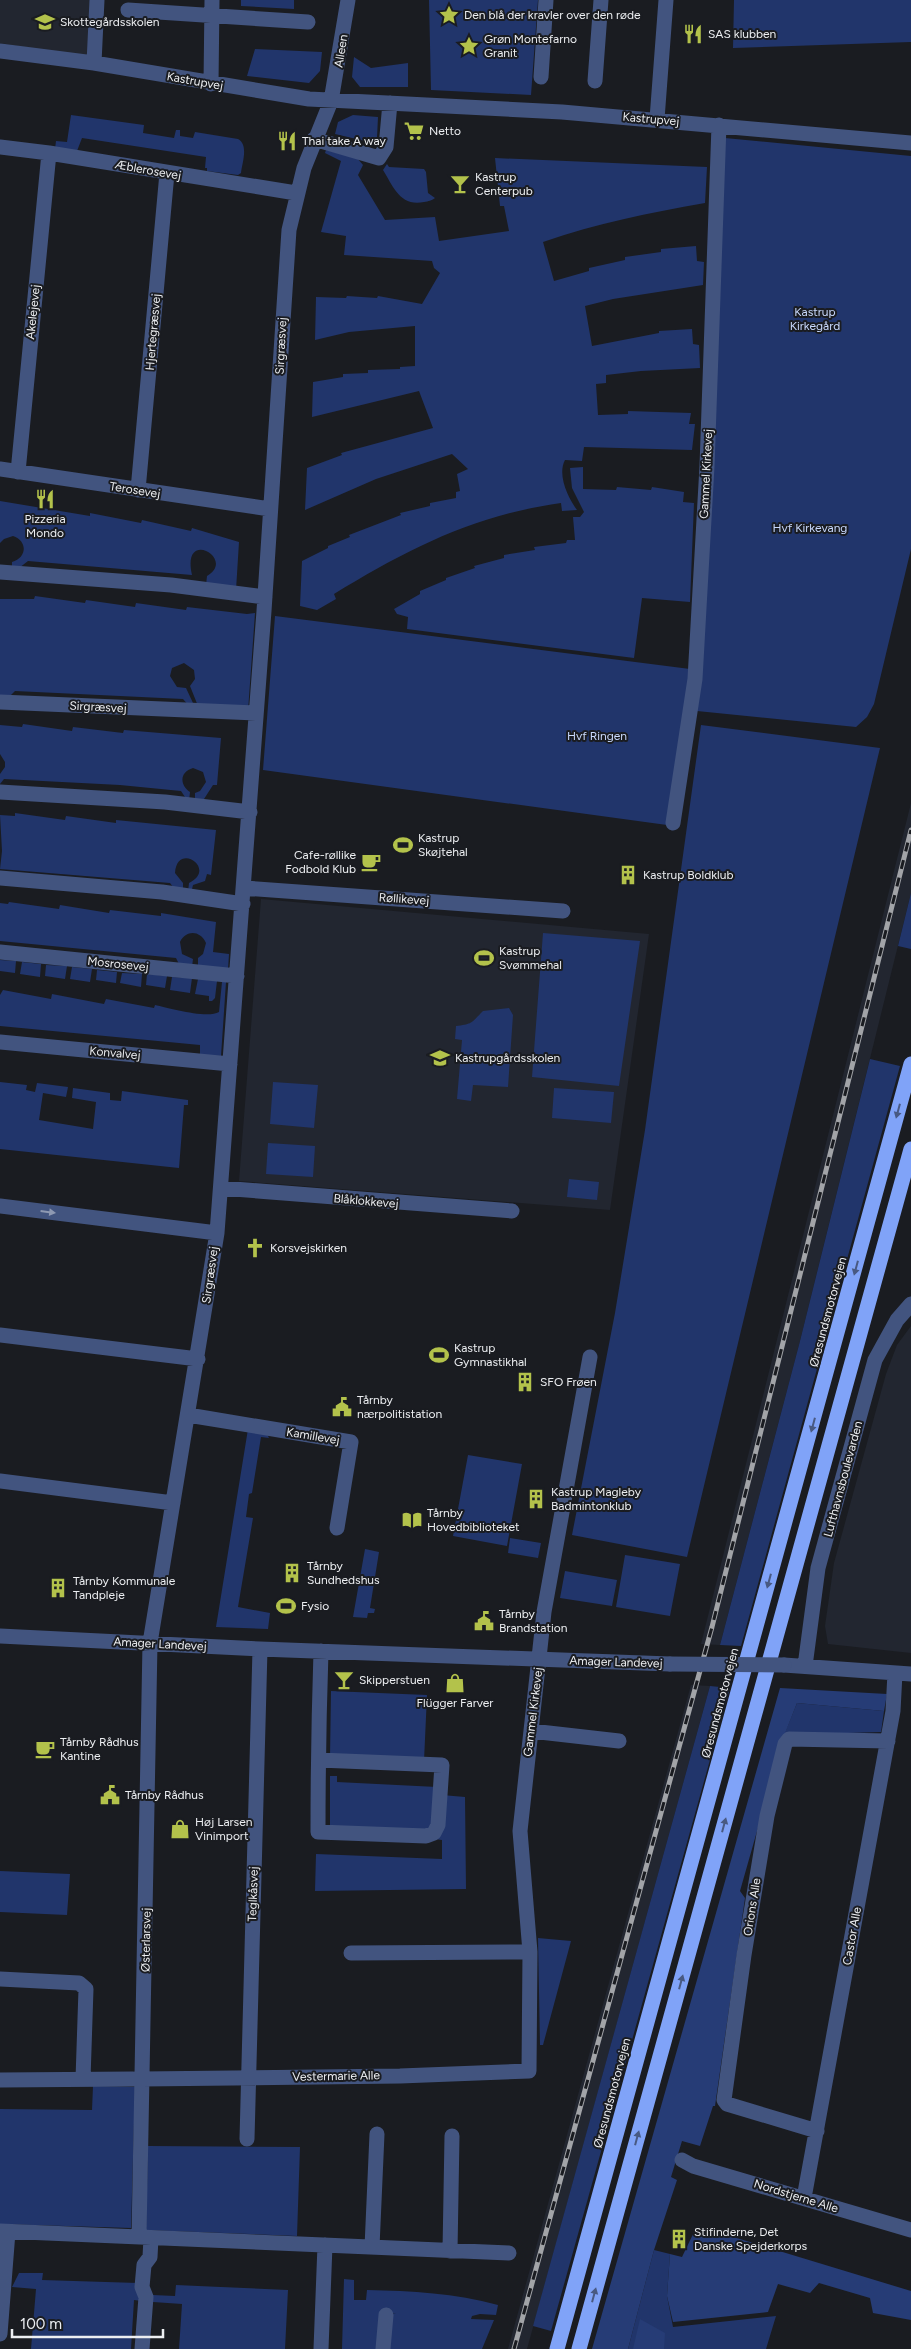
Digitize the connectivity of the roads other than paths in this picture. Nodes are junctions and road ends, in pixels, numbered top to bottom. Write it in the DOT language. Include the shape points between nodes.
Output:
graph roads {
  1 [pos="97,0"];
  2 [pos="348,0"];
  3 [pos="546,0"];
  4 [pos="601,0"];
  5 [pos="666,0"];
  6 [pos="211,8"];
  7 [pos="128,10"];
  8 [pos="308,22"];
  9 [pos="0,51"];
  10 [pos="94,63"];
  11 [pos="541,77"];
  12 [pos="595,81"];
  13 [pos="211,84"];
  14 [pos="332,101"];
  15 [pos="390,103"];
  16 [pos="657,120"];
  17 [pos="719,125"];
  18 [pos="314,139"];
  19 [pos="911,143"];
  20 [pos="0,147"];
  21 [pos="49,153"];
  22 [pos="168,174"];
  23 [pos="296,193"];
  24 [pos="0,469"];
  25 [pos="18,472"];
  26 [pos="138,490"];
  27 [pos="270,509"];
  28 [pos="0,572"];
  29 [pos="265,597"];
  30 [pos="0,702"];
  31 [pos="256,713"];
  32 [pos="0,792"];
  33 [pos="250,812"];
  34 [pos="673,823"];
  35 [pos="0,878"];
  36 [pos="244,888"];
  37 [pos="243,904"];
  38 [pos="563,910"];
  39 [pos="0,952"];
  40 [pos="237,976"];
  41 [pos="0,1042"];
  42 [pos="230,1064"];
  43 [pos="911,1064"];
  44 [pos="911,1149"];
  45 [pos="221,1188"];
  46 [pos="0,1206"];
  47 [pos="512,1211"];
  48 [pos="217,1233"];
  49 [pos="911,1304"];
  50 [pos="0,1335"];
  51 [pos="590,1357"];
  52 [pos="198,1359"];
  53 [pos="188,1415"];
  54 [pos="0,1481"];
  55 [pos="173,1503"];
  56 [pos="337,1528"];
  57 [pos="0,1636"];
  58 [pos="150,1643"];
  59 [pos="260,1649"];
  60 [pos="321,1651"];
  61 [pos="540,1659"];
  62 [pos="805,1666"];
  63 [pos="895,1674"];
  64 [pos="911,1674"];
  65 [pos="807,1724"];
  66 [pos="531,1732"];
  67 [pos="806,1740"];
  68 [pos="619,1741"];
  69 [pos="888,1742"];
  70 [pos="319,1760"];
  71 [pos="530,1952"];
  72 [pos="352,1954"];
  73 [pos="0,1979"];
  74 [pos="530,2071"];
  75 [pos="249,2077"];
  76 [pos="83,2079"];
  77 [pos="138,2079"];
  78 [pos="0,2080"];
  79 [pos="817,2131"];
  80 [pos="376,2134"];
  81 [pos="452,2136"];
  82 [pos="247,2140"];
  83 [pos="682,2160"];
  84 [pos="804,2198"];
  85 [pos="911,2230"];
  86 [pos="4,2232"];
  87 [pos="145,2238"];
  88 [pos="325,2245"];
  89 [pos="372,2247"];
  90 [pos="450,2251"];
  91 [pos="509,2253"];
  92 [pos="386,2315"];
  93 [pos="0,2334"];
  94 [pos="142,2349"];
  95 [pos="321,2349"];
  96 [pos="383,2349"];
  97 [pos="557,2349"];
  98 [pos="579,2349"];
  1 -- 10 [label="street"];
  2 -- 14 [label="street, Alleen"];
  3 -- 11 [label="street"];
  4 -- 12 [label="street"];
  5 -- 16 [label="street"];
  6 -- 7 [label="street"];
  6 -- 8 [label="street"];
  6 -- 13 [label="street"];
  9 -- 10 [label="street, Kastrupvej"];
  10 -- 13 [label="street, Kastrupvej"];
  13 -- 14 [label="street, Kastrupvej"];
  14 -- 15 [label="street, Kastrupvej"];
  14 -- 18 [label="street, Sirgræsvej"];
  15 -- 16 [label="street, Kastrupvej"];
  15 -- 18 [label="street" via="386,147 380,158"];
  16 -- 17 [label="street, Kastrupvej"];
  17 -- 19 [label="street, Kastrupvej"];
  17 -- 34 [label="street, Gammel Kirkevej" via="707,466 694,679"];
  18 -- 23 [label="street, Sirgræsvej"];
  20 -- 21 [label="street, Æblerosevej"];
  21 -- 22 [label="street, Æblerosevej"];
  21 -- 25 [label="street, Akelejevej"];
  22 -- 23 [label="street, Æblerosevej"];
  22 -- 26 [label="street, Hjertegræsvej"];
  23 -- 27 [label="street, Sirgræsvej" via="285,271"];
  24 -- 25 [label="street, Terosevej"];
  25 -- 26 [label="street, Terosevej"];
  26 -- 27 [label="street, Terosevej"];
  27 -- 29 [label="street, Sirgræsvej"];
  28 -- 29 [label="street" via="171,585"];
  29 -- 31 [label="street, Sirgræsvej"];
  30 -- 31 [label="street, Sirgræsvej"];
  31 -- 33 [label="street, Sirgræsvej"];
  32 -- 33 [label="street" via="165,802"];
  33 -- 36 [label="street, Sirgræsvej"];
  35 -- 37 [label="street" via="162,892"];
  36 -- 37 [label="street, Sirgræsvej"];
  36 -- 38 [label="street, Røllikevej"];
  37 -- 40 [label="street, Sirgræsvej"];
  39 -- 40 [label="street, Mosrosevej"];
  40 -- 42 [label="street, Sirgræsvej"];
  41 -- 42 [label="street, Konvalvej"];
  42 -- 45 [label="street, Sirgræsvej"];
  43 -- 97 [label="highway, Øresundsmotorvejen, one-way"];
  98 -- 44 [label="highway, one-way"];
  45 -- 47 [label="street, Blåklokkevej"];
  45 -- 48 [label="street, Sirgræsvej"];
  46 -- 48 [label="street, one-way"];
  48 -- 52 [label="street, Sirgræsvej"];
  49 -- 62 [label="street, Lufthavnsboulevarden" via="896,1320 875,1360 818,1568"];
  50 -- 52 [label="street"];
  51 -- 61 [label="street, Gammel Kirkevej" via="544,1612"];
  52 -- 53 [label="street, Sirgræsvej"];
  53 -- 55 [label="street, Sirgræsvej"];
  53 -- 56 [label="street, Kamillevej" via="351,1442"];
  54 -- 55 [label="street"];
  55 -- 58 [label="street, Sirgræsvej"];
  57 -- 58 [label="street, Amager Landevej"];
  58 -- 59 [label="street, Amager Landevej"];
  58 -- 77 [label="street, Østerlarsvej"];
  59 -- 60 [label="street, Amager Landevej"];
  59 -- 75 [label="street, Teglkåsvej"];
  60 -- 61 [label="street, Amager Landevej"];
  60 -- 70 [label="street"];
  61 -- 62 [label="street, Amager Landevej, bridge"];
  61 -- 66 [label="street, Gammel Kirkevej"];
  62 -- 63 [label="street, Amager Landevej"];
  63 -- 64 [label="street, Amager Landevej"];
  63 -- 69 [label="street, Castor Alle"];
  65 -- 67 [label="street"];
  66 -- 68 [label="street"];
  66 -- 71 [label="street, Gammel Kirkevej" via="520,1831"];
  67 -- 69 [label="street, Orions Alle"];
  67 -- 79 [label="street, Orions Alle" via="789,1740 786,1744 766,1816 724,2094 727,2104"];
  69 -- 79 [label="street, Castor Alle"];
  70 -- 70 [label="street" via="442,1766 438,1825 434,1833 426,1836 318,1832"];
  71 -- 72 [label="street"];
  71 -- 74 [label="street, Gammel Kirkevej"];
  73 -- 76 [label="street" via="79,1982 86,1989"];
  74 -- 75 [label="street, Vestermarie Alle"];
  75 -- 77 [label="street, Vestermarie Alle"];
  75 -- 82 [label="street, Teglkåsvej"];
  76 -- 77 [label="street, Vestermarie Alle"];
  76 -- 78 [label="street, Vestermarie Alle"];
  77 -- 87 [label="street, Østerlarsvej"];
  79 -- 84 [label="street, Castor Alle"];
  80 -- 89 [label="street"];
  81 -- 90 [label="street"];
  83 -- 84 [label="street, Nordstjerne Alle"];
  84 -- 85 [label="street, Nordstjerne Alle"];
  86 -- 87 [label="street"];
  86 -- 93 [label="street"];
  87 -- 88 [label="street"];
  87 -- 94 [label="street, Østerlarsvej" via="150,2257 144,2265 142,2287 146,2297"];
  88 -- 89 [label="street"];
  88 -- 95 [label="street"];
  89 -- 90 [label="street"];
  90 -- 91 [label="street"];
  92 -- 96 [label="street"];
}
